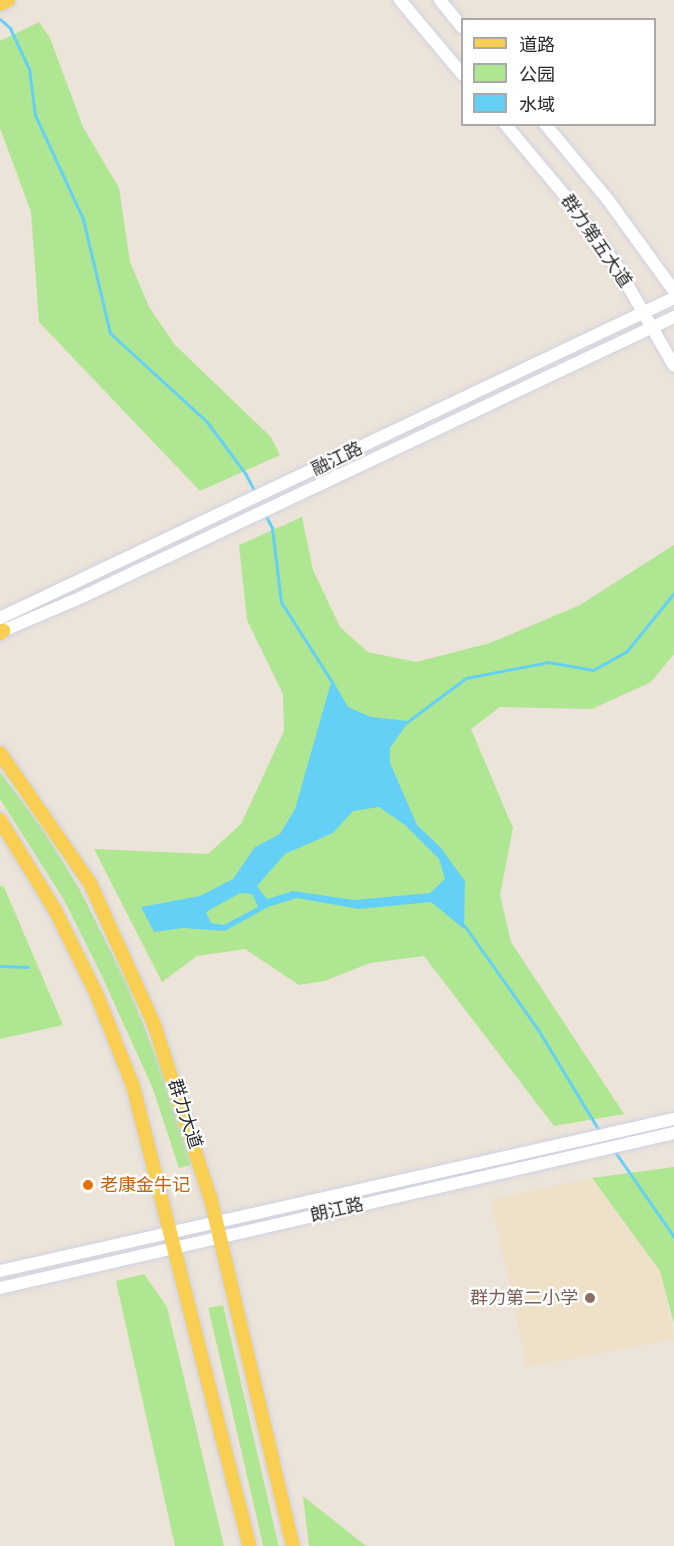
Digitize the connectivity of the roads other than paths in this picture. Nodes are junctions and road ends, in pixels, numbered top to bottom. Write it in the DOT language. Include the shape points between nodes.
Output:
graph roads {
  1 [pos="400,0"];
  2 [pos="440,0"];
  3 [pos="461,26"];
  4 [pos="461,73"];
  5 [pos="507,126"];
  6 [pos="547,126"];
  7 [pos="674,291"];
  8 [pos="674,298"];
  9 [pos="643,311"];
  10 [pos="674,317"];
  11 [pos="652,327"];
  12 [pos="674,366"];
  13 [pos="1,628"];
  14 [pos="0,753"];
  15 [pos="0,820"];
  16 [pos="674,1119"];
  17 [pos="674,1133"];
  18 [pos="216,1220"];
  19 [pos="172,1230"];
  20 [pos="221,1237"];
  21 [pos="177,1248"];
  22 [pos="0,1271"];
  23 [pos="0,1288"];
  24 [pos="249,1546"];
  25 [pos="293,1546"];
  1 -- 4 [label="main road"];
  2 -- 3 [label="main road"];
  5 -- 9 [label="main road, 群力第五大道" via="571,203 616,265"];
  6 -- 7 [label="main road, 群力第五大道" via="608,200"];
  8 -- 9 [label="main road, 融江路"];
  9 -- 11 [label="main road, 群力第五大道"];
  9 -- 13 [label="main road, 融江路" via="238,506"];
  10 -- 11 [label="main road, 融江路"];
  11 -- 12 [label="main road, 群力第五大道"];
  11 -- 13 [label="main road, 融江路"];
  14 -- 18 [label="main road, 群力大道" via="54,825 97,896 134,972 177,1086"];
  15 -- 19 [label="main road" via="55,910 96,993 136,1098"];
  16 -- 18 [label="main road, 朗江路"];
  17 -- 20 [label="main road, 朗江路"];
  18 -- 19 [label="main road, 朗江路"];
  18 -- 20 [label="main road, 群力大道"];
  19 -- 21 [label="main road"];
  19 -- 22 [label="main road, 朗江路"];
  20 -- 21 [label="main road, 朗江路"];
  20 -- 25 [label="main road, 群力大道"];
  21 -- 23 [label="main road, 朗江路"];
  21 -- 24 [label="main road"];
}
